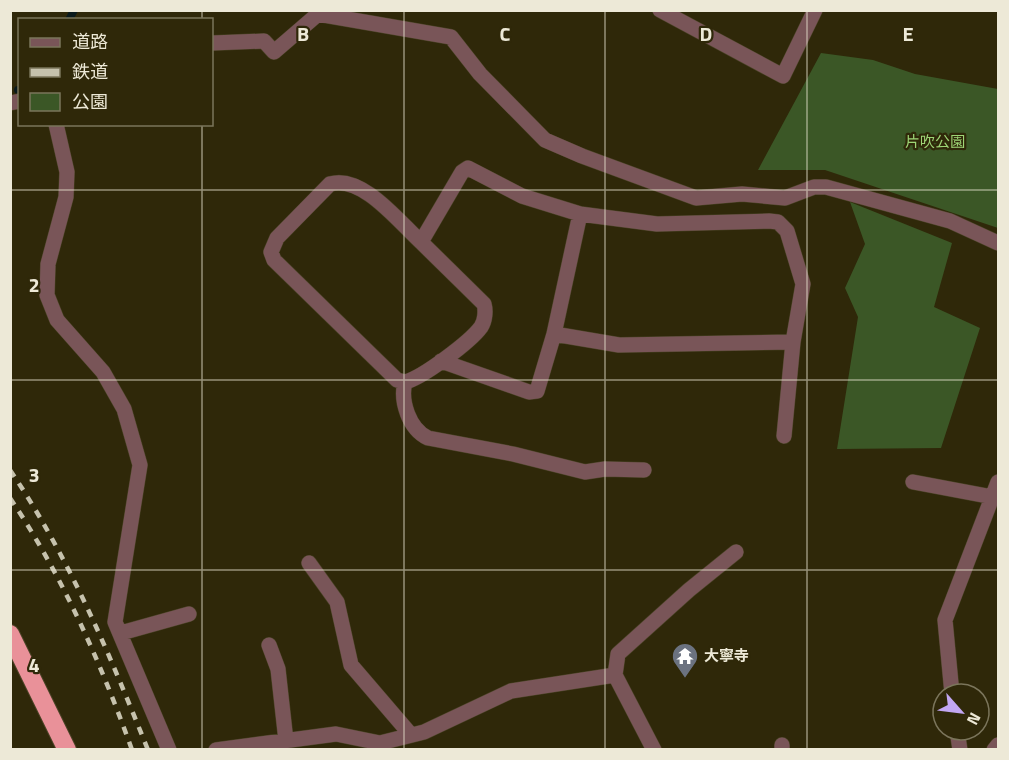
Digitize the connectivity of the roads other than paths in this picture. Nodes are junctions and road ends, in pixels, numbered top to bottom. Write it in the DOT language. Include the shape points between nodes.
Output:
graph roads {
  1 [pos="660,10"];
  2 [pos="816,10"];
  3 [pos="213,43"];
  4 [pos="56,126"];
  5 [pos="785,198"];
  6 [pos="580,214"];
  7 [pos="783,225"];
  8 [pos="421,242"];
  9 [pos="999,243"];
  10 [pos="554,334"];
  11 [pos="793,342"];
  12 [pos="441,361"];
  13 [pos="405,382"];
  14 [pos="784,436"];
  15 [pos="644,470"];
  16 [pos="914,482"];
  17 [pos="997,492"];
  18 [pos="736,552"];
  19 [pos="309,563"];
  20 [pos="189,614"];
  21 [pos="121,633"];
  22 [pos="10,634"];
  23 [pos="269,645"];
  24 [pos="615,675"];
  25 [pos="951,682"];
  26 [pos="411,735"];
  27 [pos="286,741"];
  28 [pos="999,745"];
  29 [pos="67,750"];
  30 [pos="169,750"];
  31 [pos="216,750"];
  32 [pos="654,750"];
  33 [pos="994,750"];
  1 -- 2 [label="street" via="783,76"];
  3 -- 5 [label="street" via="264,41 274,52 318,14 451,37 480,74 545,140 696,198 742,194"];
  4 -- 21 [label="street" via="67,172 66,197 48,264 47,295 57,320 103,372 124,409 140,465 115,622"];
  5 -- 7 [label="street"];
  5 -- 9 [label="street" via="814,187 826,187 950,221"];
  6 -- 7 [label="street" via="657,224 769,221"];
  6 -- 8 [label="street" via="522,196 468,168"];
  6 -- 10 [label="street"];
  7 -- 11 [label="street" via="802,284"];
  8 -- 12 [label="street" via="486,309 481,327"];
  8 -- 13 [label="street" via="360,186 340,181 330,184 277,238 271,252 274,260 397,380"];
  10 -- 11 [label="street" via="619,345"];
  10 -- 12 [label="street" via="539,387 533,392"];
  11 -- 14 [label="street"];
  12 -- 13 [label="street"];
  13 -- 15 [label="street" via="405,409 425,437 513,453 585,472"];
  16 -- 17 [label="street"];
  17 -- 25 [label="street" via="945,620"];
  18 -- 24 [label="street" via="618,654"];
  19 -- 26 [label="street" via="337,602 351,665"];
  20 -- 21 [label="street"];
  21 -- 30 [label="street"];
  22 -- 29 [label="highway"];
  23 -- 27 [label="street" via="278,669"];
  24 -- 26 [label="street" via="511,691"];
  24 -- 32 [label="street"];
  26 -- 27 [label="street" via="380,743 336,734"];
  27 -- 31 [label="street"];
  28 -- 33 [label="street"];
}
